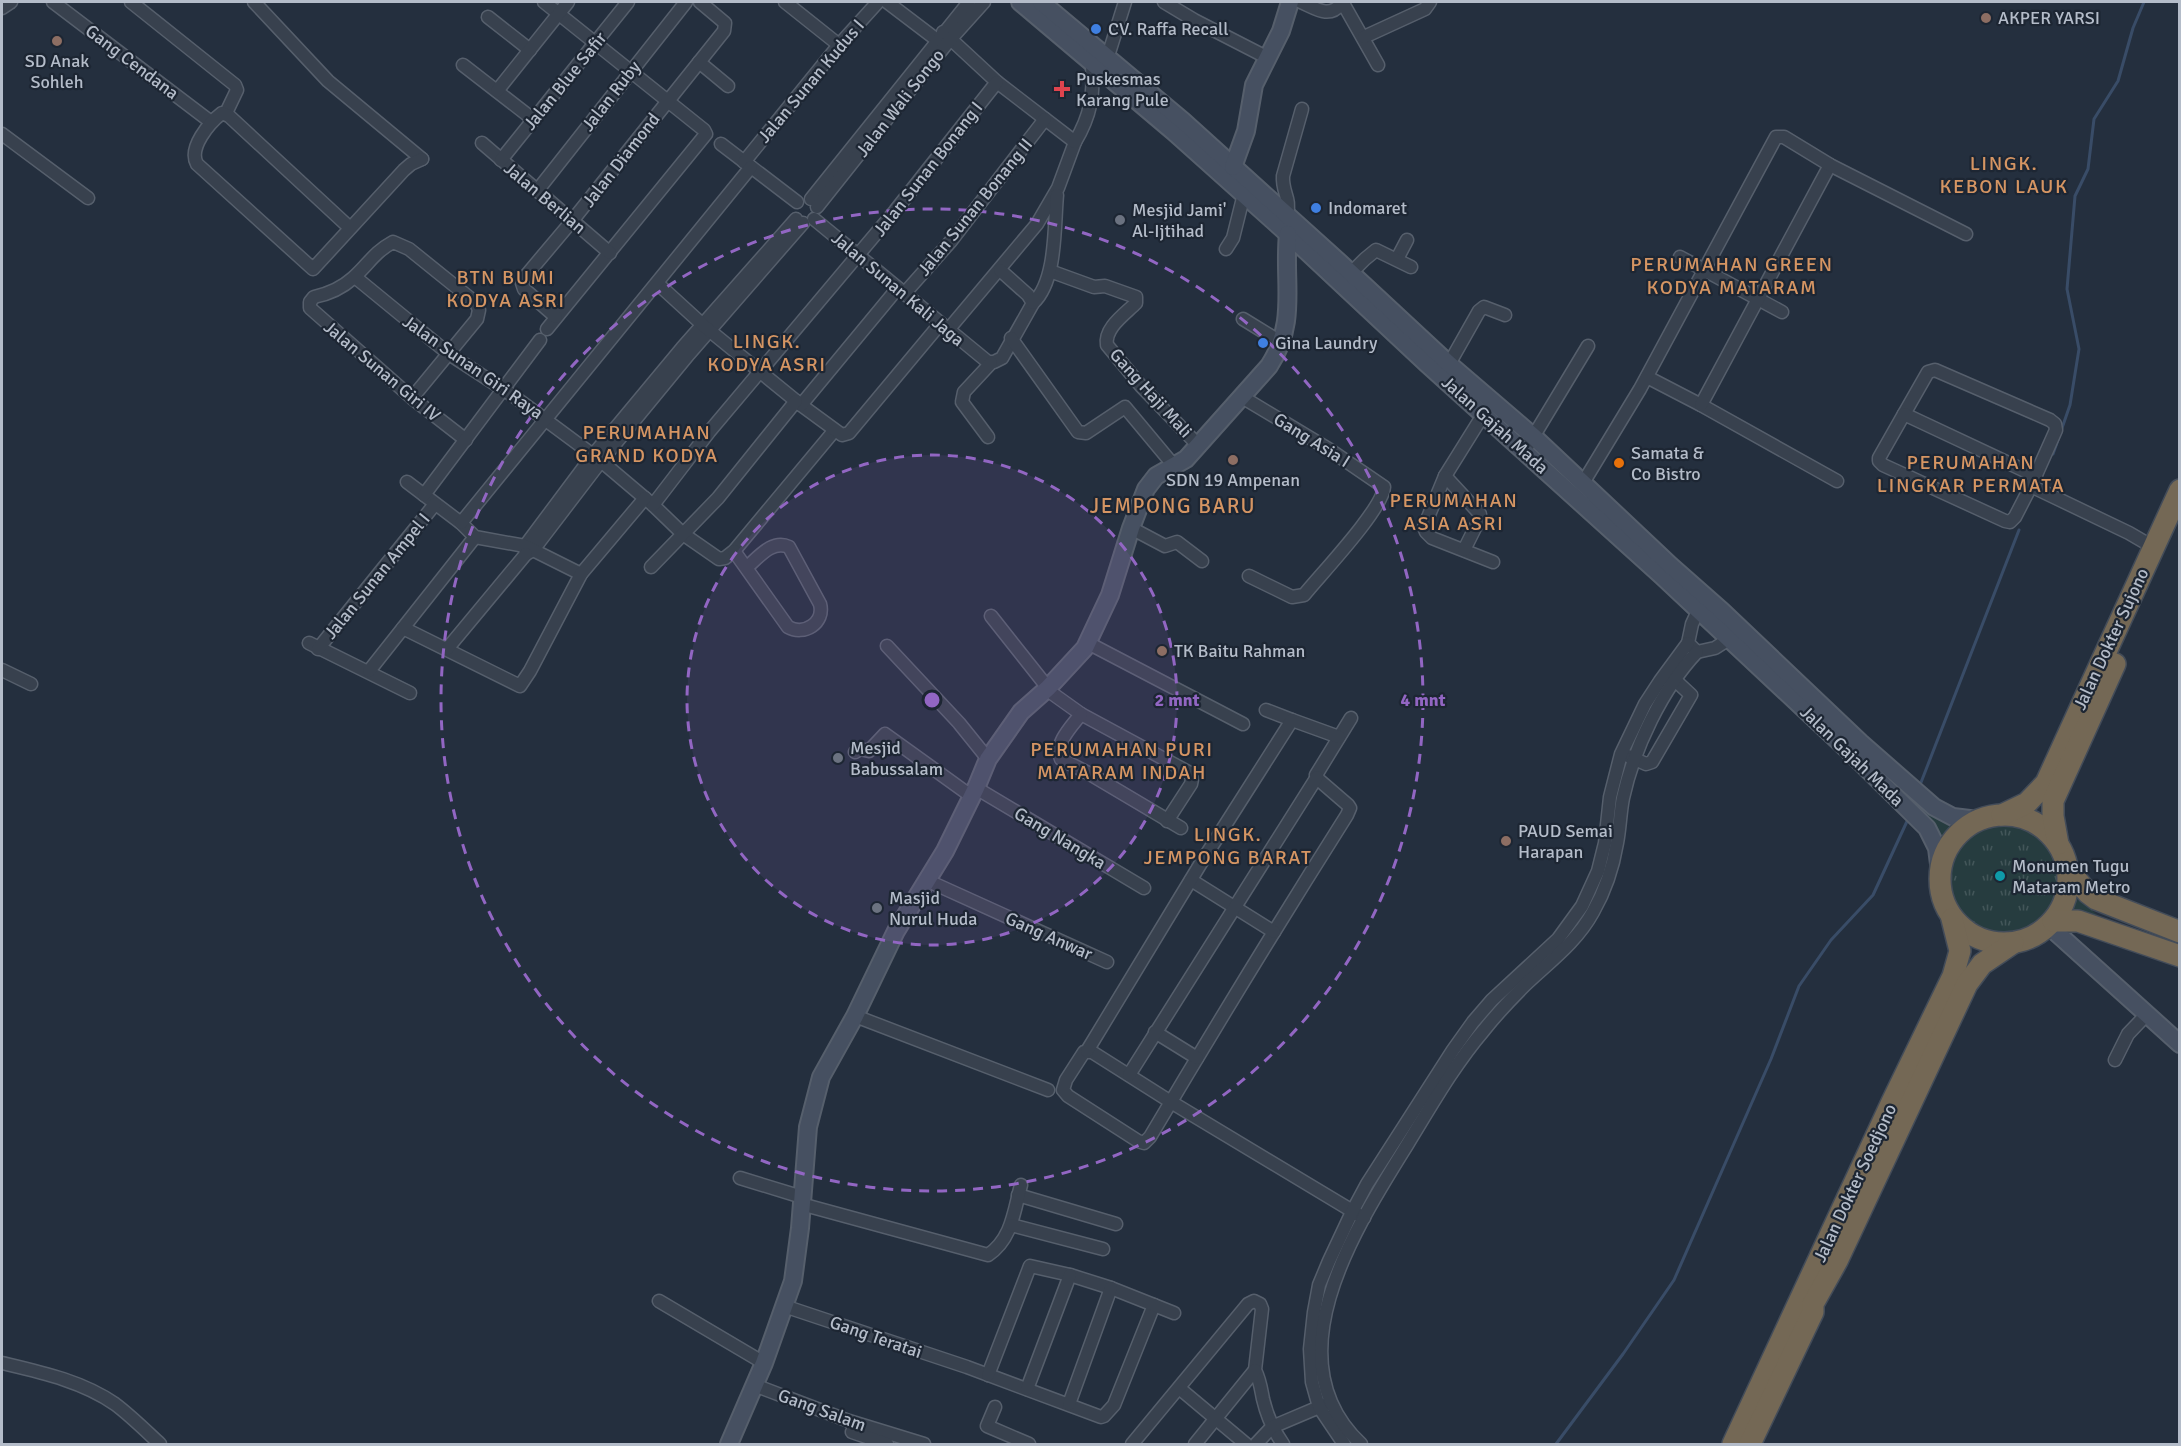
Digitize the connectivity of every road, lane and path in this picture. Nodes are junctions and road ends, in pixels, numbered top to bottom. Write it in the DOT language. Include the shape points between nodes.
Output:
graph roads {
  1 [pos="11,2"];
  2 [pos="53,2"];
  3 [pos="131,2"];
  4 [pos="254,2"];
  5 [pos="544,2"];
  6 [pos="568,2"];
  7 [pos="628,2"];
  8 [pos="686,2"];
  9 [pos="700,2"];
  10 [pos="785,2"];
  11 [pos="878,2"];
  12 [pos="887,2"];
  13 [pos="969,2"];
  14 [pos="984,2"];
  15 [pos="1020,2"];
  16 [pos="1125,2"];
  17 [pos="1164,2"];
  18 [pos="1290,2"];
  19 [pos="1301,2"];
  20 [pos="1430,2"];
  21 [pos="2,8"];
  22 [pos="1046,12"];
  23 [pos="559,14"];
  24 [pos="488,17"];
  25 [pos="1369,35"];
  26 [pos="944,37"];
  27 [pos="596,42"];
  28 [pos="840,45"];
  29 [pos="530,50"];
  30 [pos="1108,56"];
  31 [pos="1268,58"];
  32 [pos="699,62"];
  33 [pos="1092,64"];
  34 [pos="1378,64"];
  35 [pos="463,65"];
  36 [pos="631,71"];
  37 [pos="997,82"];
  38 [pos="728,86"];
  39 [pos="497,91"];
  40 [pos="668,100"];
  41 [pos="1302,109"];
  42 [pos="228,114"];
  43 [pos="1045,119"];
  44 [pos="534,120"];
  45 [pos="211,122"];
  46 [pos="1179,126"];
  47 [pos="2,134"];
  48 [pos="1075,142"];
  49 [pos="482,143"];
  50 [pos="721,144"];
  51 [pos="501,160"];
  52 [pos="747,164"];
  53 [pos="1830,165"];
  54 [pos="1233,167"];
  55 [pos="1058,188"];
  56 [pos="537,191"];
  57 [pos="1244,194"];
  58 [pos="88,198"];
  59 [pos="808,213"];
  60 [pos="1287,215"];
  61 [pos="572,221"];
  62 [pos="350,228"];
  63 [pos="1288,234"];
  64 [pos="1966,234"];
  65 [pos="1407,240"];
  66 [pos="1226,249"];
  67 [pos="610,253"];
  68 [pos="859,255"];
  69 [pos="1680,256"];
  70 [pos="1397,259"];
  71 [pos="1411,267"];
  72 [pos="1340,269"];
  73 [pos="1705,269"];
  74 [pos="999,270"];
  75 [pos="1050,271"];
  76 [pos="355,277"];
  77 [pos="658,284"];
  78 [pos="901,291"];
  79 [pos="1757,299"];
  80 [pos="1033,303"];
  81 [pos="1782,312"];
  82 [pos="1505,315"];
  83 [pos="556,317"];
  84 [pos="1243,319"];
  85 [pos="704,325"];
  86 [pos="944,327"];
  87 [pos="547,329"];
  88 [pos="1011,338"];
  89 [pos="540,340"];
  90 [pos="1282,343"];
  91 [pos="1588,346"];
  92 [pos="449,354"];
  93 [pos="986,360"];
  94 [pos="1449,364"];
  95 [pos="759,371"];
  96 [pos="1647,377"];
  97 [pos="504,390"];
  98 [pos="1242,397"];
  99 [pos="412,398"];
  100 [pos="799,403"];
  101 [pos="1701,405"];
  102 [pos="1904,414"];
  103 [pos="1483,415"];
  104 [pos="545,418"];
  105 [pos="834,431"];
  106 [pos="988,437"];
  107 [pos="1534,437"];
  108 [pos="466,440"];
  109 [pos="1198,446"];
  110 [pos="1524,452"];
  111 [pos="597,458"];
  112 [pos="1175,467"];
  113 [pos="1445,476"];
  114 [pos="1837,481"];
  115 [pos="2034,481"];
  116 [pos="407,482"];
  117 [pos="1583,483"];
  118 [pos="2180,490"];
  119 [pos="424,495"];
  120 [pos="649,502"];
  121 [pos="435,504"];
  122 [pos="2180,519"];
  123 [pos="461,523"];
  124 [pos="1131,528"];
  125 [pos="683,534"];
  126 [pos="475,537"];
  127 [pos="2153,547"];
  128 [pos="528,550"];
  129 [pos="1464,550"];
  130 [pos="734,551"];
  131 [pos="1202,561"];
  132 [pos="1493,562"];
  133 [pos="651,567"];
  134 [pos="746,568"];
  135 [pos="581,574"];
  136 [pos="1249,576"];
  137 [pos="1698,611"];
  138 [pos="991,616"];
  139 [pos="1717,617"];
  140 [pos="404,628"];
  141 [pos="1729,639"];
  142 [pos="1088,643"];
  143 [pos="887,646"];
  144 [pos="1693,647"];
  145 [pos="447,649"];
  146 [pos="2,670"];
  147 [pos="369,671"];
  148 [pos="1676,681"];
  149 [pos="30,684"];
  150 [pos="2098,684"];
  151 [pos="1047,688"];
  152 [pos="410,693"];
  153 [pos="1661,705"];
  154 [pos="1266,710"];
  155 [pos="1081,714"];
  156 [pos="1679,716"];
  157 [pos="1351,718"];
  158 [pos="1292,720"];
  159 [pos="1243,724"];
  160 [pos="1339,737"];
  161 [pos="855,752"];
  162 [pos="1628,756"];
  163 [pos="988,759"];
  164 [pos="1317,777"];
  165 [pos="974,792"];
  166 [pos="2002,815"];
  167 [pos="1978,820"];
  168 [pos="1167,821"];
  169 [pos="1181,828"];
  170 [pos="2058,844"];
  171 [pos="2068,870"];
  172 [pos="1940,872"];
  173 [pos="926,880"];
  174 [pos="1191,880"];
  175 [pos="1144,888"];
  176 [pos="1233,907"];
  177 [pos="1952,919"];
  178 [pos="2051,923"];
  179 [pos="1274,932"];
  180 [pos="2180,932"];
  181 [pos="2013,944"];
  182 [pos="2180,956"];
  183 [pos="1107,962"];
  184 [pos="2147,1014"];
  185 [pos="855,1016"];
  186 [pos="1155,1032"];
  187 [pos="2180,1044"];
  188 [pos="1087,1051"];
  189 [pos="1458,1053"];
  190 [pos="1197,1058"];
  191 [pos="2115,1060"];
  192 [pos="1129,1075"];
  193 [pos="1048,1090"];
  194 [pos="1171,1102"];
  195 [pos="740,1178"];
  196 [pos="798,1198"];
  197 [pos="1352,1212"];
  198 [pos="1364,1218"];
  199 [pos="1116,1224"];
  200 [pos="1011,1225"];
  201 [pos="1103,1249"];
  202 [pos="1070,1275"];
  203 [pos="1111,1288"];
  204 [pos="659,1302"];
  205 [pos="1154,1305"];
  206 [pos="784,1306"];
  207 [pos="1174,1313"];
  208 [pos="760,1361"];
  209 [pos="2,1363"];
  210 [pos="1255,1370"];
  211 [pos="988,1375"];
  212 [pos="754,1385"];
  213 [pos="1179,1388"];
  214 [pos="1027,1389"];
  215 [pos="1068,1404"];
  216 [pos="1325,1405"];
  217 [pos="995,1407"];
  218 [pos="1758,1412"];
  219 [pos="1215,1418"];
  220 [pos="1272,1427"];
  221 [pos="852,1432"];
  222 [pos="1745,1439"];
  223 [pos="160,1444"];
  224 [pos="729,1444"];
  225 [pos="887,1444"];
  226 [pos="924,1444"];
  227 [pos="1029,1444"];
  228 [pos="1132,1444"];
  229 [pos="1195,1444"];
  230 [pos="1246,1444"];
  231 [pos="1256,1444"];
  232 [pos="1282,1444"];
  233 [pos="1344,1444"];
  234 [pos="1361,1444"];
  1 -- 21 [label="street"];
  2 -- 45 [label="street, Gang Cendana"];
  3 -- 42 [label="street" via="235,85 236,95"];
  4 -- 62 [label="street" via="328,81 422,159 404,170"];
  5 -- 23 [label="street"];
  6 -- 23 [label="street"];
  7 -- 27 [label="street, Jalan Blue Safir"];
  8 -- 36 [label="street, Jalan Ruby"];
  9 -- 32 [label="street, Jalan Diamond" via="726,25"];
  10 -- 28 [label="street"];
  11 -- 28 [label="street, Jalan Sunan Kudus I"];
  12 -- 26 [label="street"];
  13 -- 26 [label="street, Jalan Wali Songo"];
  14 -- 26 [label="street, Jalan Wali Songo"];
  15 -- 22 [label="main road, Jalan Gajah Mada"];
  16 -- 30 [label="street"];
  17 -- 31 [label="street"];
  18 -- 31 [label="main road"];
  19 -- 25 [label="street" via="1327,13 1344,4"];
  20 -- 25 [label="street" via="1425,9"];
  22 -- 30 [label="main road, Jalan Gajah Mada"];
  22 -- 33 [label="main road, Jalan Gajah Mada"];
  23 -- 27 [label="street"];
  23 -- 29 [label="street"];
  24 -- 29 [label="street"];
  25 -- 34 [label="street"];
  26 -- 37 [label="street"];
  26 -- 59 [label="street, Jalan Wali Songo"];
  27 -- 36 [label="street"];
  27 -- 44 [label="street, Jalan Blue Safir"];
  28 -- 52 [label="street, Jalan Sunan Kudus I"];
  29 -- 39 [label="street"];
  30 -- 46 [label="main road, Jalan Gajah Mada"];
  31 -- 54 [label="main road" via="1254,85 1246,131"];
  32 -- 38 [label="street"];
  32 -- 40 [label="street, Jalan Diamond"];
  33 -- 46 [label="main road, Jalan Gajah Mada"];
  33 -- 48 [label="street" via="1092,99"];
  35 -- 39 [label="street"];
  36 -- 40 [label="street"];
  36 -- 56 [label="street, Jalan Ruby"];
  37 -- 43 [label="street"];
  37 -- 68 [label="street, Jalan Sunan Bonang I"];
  39 -- 44 [label="street"];
  40 -- 61 [label="street, Jalan Diamond"];
  40 -- 67 [label="street" via="706,134"];
  41 -- 60 [label="street" via="1283,176 1289,200"];
  42 -- 45 [label="street" via="222,113"];
  42 -- 62 [label="street"];
  43 -- 48 [label="street"];
  43 -- 78 [label="street, Jalan Sunan Bonang II" via="951,241"];
  44 -- 51 [label="street, Jalan Blue Safir"];
  45 -- 62 [label="street" via="194,151 197,164 313,269"];
  46 -- 54 [label="main road, Jalan Gajah Mada"];
  46 -- 57 [label="main road, Jalan Gajah Mada"];
  47 -- 58 [label="street"];
  48 -- 55 [label="street"];
  49 -- 51 [label="street, Jalan Berlian"];
  50 -- 52 [label="street"];
  51 -- 56 [label="street, Jalan Berlian"];
  52 -- 59 [label="street" via="797,202 793,210"];
  52 -- 77 [label="street, Jalan Sunan Kudus I"];
  53 -- 64 [label="street"];
  53 -- 73 [label="street" via="1776,137"];
  53 -- 79 [label="street"];
  54 -- 60 [label="main road, Jalan Gajah Mada"];
  55 -- 74 [label="street" via="1037,224"];
  55 -- 75 [label="street"];
  56 -- 61 [label="street, Jalan Berlian"];
  57 -- 63 [label="main road, Jalan Gajah Mada"];
  57 -- 66 [label="street" via="1233,238"];
  59 -- 68 [label="street, Jalan Sunan Kali Jaga"];
  59 -- 85 [label="street, Jalan Wali Songo"];
  60 -- 72 [label="main road, Jalan Gajah Mada"];
  61 -- 67 [label="street, Jalan Berlian"];
  61 -- 83 [label="street, Jalan Diamond" via="522,283"];
  63 -- 72 [label="main road, Jalan Gajah Mada"];
  63 -- 90 [label="main road" via="1289,306"];
  65 -- 70 [label="street"];
  67 -- 83 [label="street"];
  68 -- 78 [label="street, Jalan Sunan Kali Jaga"];
  68 -- 95 [label="street, Jalan Sunan Bonang I"];
  69 -- 73 [label="street"];
  70 -- 71 [label="street"];
  70 -- 72 [label="street" via="1376,250"];
  72 -- 94 [label="main road, Jalan Gajah Mada"];
  72 -- 103 [label="main road, Jalan Gajah Mada"];
  73 -- 79 [label="street"];
  73 -- 96 [label="street"];
  74 -- 80 [label="street"];
  74 -- 86 [label="street"];
  75 -- 80 [label="street"];
  75 -- 109 [label="street, Gang Haji Mali" via="1136,297 1136,303 1108,331 1107,345"];
  76 -- 92 [label="street, Jalan Sunan Giri Raya"];
  76 -- 92 [label="street" via="378,250 393,242 405,246 476,303 478,317"];
  76 -- 99 [label="street, Jalan Sunan Giri IV" via="332,292 314,297 312,311"];
  77 -- 85 [label="street"];
  77 -- 104 [label="street, Jalan Sunan Kudus I"];
  78 -- 86 [label="street, Jalan Sunan Kali Jaga"];
  78 -- 100 [label="street, Jalan Sunan Bonang II"];
  79 -- 81 [label="street"];
  79 -- 101 [label="street"];
  80 -- 88 [label="street"];
  82 -- 94 [label="street" via="1484,307 1479,311"];
  83 -- 87 [label="street"];
  84 -- 90 [label="street"];
  85 -- 95 [label="street"];
  85 -- 111 [label="street, Jalan Wali Songo"];
  86 -- 93 [label="street, Jalan Sunan Kali Jaga"];
  86 -- 105 [label="street" via="850,432 842,435"];
  88 -- 93 [label="street" via="1002,358"];
  88 -- 112 [label="street" via="1078,432 1086,433 1125,407"];
  89 -- 97 [label="street"];
  90 -- 98 [label="main road" via="1269,366"];
  91 -- 107 [label="street"];
  92 -- 97 [label="street, Jalan Sunan Giri Raya"];
  92 -- 99 [label="street"];
  93 -- 106 [label="street" via="964,392 962,402"];
  94 -- 107 [label="main road, Jalan Gajah Mada"];
  95 -- 100 [label="street"];
  95 -- 120 [label="street, Jalan Sunan Bonang I"];
  96 -- 101 [label="street"];
  96 -- 117 [label="street"];
  97 -- 104 [label="street, Jalan Sunan Giri Raya"];
  97 -- 108 [label="street"];
  98 -- 109 [label="main road"];
  98 -- 136 [label="street, Gang Asia I" via="1384,487 1382,497 1363,524 1304,595 1292,597"];
  99 -- 108 [label="street, Jalan Sunan Giri IV"];
  100 -- 105 [label="street"];
  100 -- 125 [label="street, Jalan Sunan Bonang II"];
  101 -- 114 [label="street"];
  102 -- 115 [label="street"];
  102 -- 115 [label="street" via="1879,458 1883,465 2008,522 2015,517"];
  102 -- 115 [label="street" via="1928,372 1935,370 2050,420 2056,430"];
  103 -- 110 [label="main road, Jalan Gajah Mada"];
  103 -- 113 [label="street"];
  104 -- 111 [label="street, Jalan Sunan Giri Raya"];
  104 -- 123 [label="street, Jalan Sunan Kudus I"];
  105 -- 130 [label="street"];
  107 -- 110 [label="street"];
  107 -- 117 [label="main road, Jalan Gajah Mada"];
  108 -- 119 [label="street"];
  109 -- 112 [label="main road"];
  110 -- 137 [label="main road, Jalan Gajah Mada"];
  111 -- 120 [label="street, Jalan Sunan Giri Raya"];
  111 -- 128 [label="street, Jalan Wali Songo"];
  112 -- 124 [label="main road" via="1151,482"];
  113 -- 129 [label="street" via="1480,514"];
  113 -- 129 [label="street" via="1424,528 1430,537"];
  115 -- 127 [label="street"];
  116 -- 119 [label="street"];
  117 -- 139 [label="main road, Jalan Gajah Mada"];
  118 -- 127 [label="highway, Jalan Dokter Sujono"];
  119 -- 121 [label="street"];
  120 -- 125 [label="street, Jalan Sunan Giri Raya"];
  120 -- 135 [label="street, Jalan Sunan Bonang I"];
  121 -- 123 [label="street"];
  121 -- 147 [label="street, Jalan Sunan Ampel I" via="313,646"];
  122 -- 150 [label="highway"];
  123 -- 126 [label="street"];
  124 -- 131 [label="street" via="1165,546 1177,542"];
  124 -- 142 [label="main road" via="1110,595"];
  125 -- 130 [label="street, Jalan Sunan Giri Raya" via="722,559"];
  125 -- 133 [label="street, Jalan Sunan Bonang II"];
  126 -- 128 [label="street"];
  126 -- 140 [label="street"];
  127 -- 150 [label="highway, Jalan Dokter Sujono"];
  128 -- 135 [label="street"];
  128 -- 145 [label="street, Jalan Wali Songo"];
  129 -- 132 [label="street"];
  130 -- 134 [label="street"];
  134 -- 134 [label="street" via="788,627 801,631 819,620 821,607 789,547 771,547"];
  135 -- 145 [label="street, Jalan Sunan Bonang I" via="520,686"];
  137 -- 139 [label="main road, Jalan Gajah Mada"];
  137 -- 144 [label="street" via="1692,624"];
  138 -- 151 [label="street"];
  139 -- 141 [label="main road, Jalan Gajah Mada"];
  139 -- 167 [label="main road, Jalan Gajah Mada" via="1934,807 1953,817"];
  140 -- 145 [label="street"];
  140 -- 147 [label="street"];
  141 -- 144 [label="street" via="1715,648"];
  141 -- 172 [label="main road, Jalan Gajah Mada" via="1927,828 1937,848"];
  142 -- 151 [label="main road"];
  142 -- 159 [label="street"];
  143 -- 163 [label="street"];
  144 -- 148 [label="street"];
  144 -- 162 [label="street" via="1659,681 1646,704"];
  146 -- 149 [label="street"];
  147 -- 152 [label="street"];
  148 -- 153 [label="street"];
  148 -- 156 [label="street" via="1690,695"];
  150 -- 166 [label="highway, Jalan Dokter Sujono" via="2043,788 2024,805"];
  150 -- 170 [label="highway" via="2053,801"];
  151 -- 155 [label="street"];
  151 -- 163 [label="main road" via="1021,712"];
  153 -- 156 [label="street"];
  153 -- 162 [label="street"];
  154 -- 158 [label="street"];
  155 -- 168 [label="street" via="1060,744 1061,759"];
  155 -- 168 [label="street" via="1190,773 1191,784"];
  156 -- 162 [label="street" via="1649,765"];
  157 -- 160 [label="street"];
  158 -- 160 [label="street"];
  158 -- 174 [label="street"];
  160 -- 164 [label="street"];
  161 -- 165 [label="street, Gang Nangka" via="869,751 885,734"];
  162 -- 189 [label="street" via="1610,797 1610,850 1573,921 1492,1000 1473,1022"];
  163 -- 165 [label="main road"];
  164 -- 176 [label="street"];
  164 -- 179 [label="street" via="1350,808"];
  165 -- 173 [label="main road"];
  165 -- 175 [label="street, Gang Nangka"];
  166 -- 167 [label="highway"];
  166 -- 170 [label="highway" via="2034,822"];
  167 -- 172 [label="highway" via="1956,836"];
  168 -- 169 [label="street"];
  170 -- 171 [label="highway"];
  171 -- 178 [label="highway" via="2068,889"];
  171 -- 180 [label="highway" via="2096,899"];
  172 -- 177 [label="highway" via="1940,889"];
  173 -- 183 [label="street, Gang Anwar"];
  173 -- 185 [label="main road"];
  174 -- 176 [label="street"];
  174 -- 188 [label="street"];
  176 -- 179 [label="street"];
  176 -- 186 [label="street"];
  177 -- 181 [label="highway" via="1979,940"];
  177 -- 218 [label="highway, Jalan Dokter Soedjono" via="1960,946 1957,966 1892,1102"];
  178 -- 181 [label="highway" via="2032,937"];
  178 -- 182 [label="highway" via="2078,921"];
  178 -- 184 [label="main road"];
  179 -- 190 [label="street"];
  181 -- 218 [label="highway, Jalan Dokter Soedjono" via="1982,964 1967,984 1813,1304 1813,1312"];
  184 -- 187 [label="main road"];
  184 -- 191 [label="street" via="2128,1034"];
  185 -- 193 [label="street"];
  185 -- 196 [label="main road" via="817,1089"];
  186 -- 190 [label="street"];
  186 -- 192 [label="street"];
  188 -- 192 [label="street"];
  188 -- 194 [label="street" via="1066,1080 1064,1093 1138,1141 1147,1142"];
  189 -- 197 [label="street" via="1430,1083"];
  189 -- 198 [label="street"];
  190 -- 194 [label="street"];
  192 -- 194 [label="street"];
  194 -- 197 [label="street"];
  195 -- 196 [label="street"];
  196 -- 200 [label="street" via="988,1255 999,1248"];
  196 -- 206 [label="main road" via="793,1281"];
  197 -- 198 [label="street"];
  197 -- 216 [label="street" via="1319,1285 1314,1312 1312,1382"];
  198 -- 216 [label="street" via="1333,1284 1326,1311 1321,1350"];
  199 -- 200 [label="street" via="1020,1190"];
  200 -- 201 [label="street"];
  202 -- 203 [label="street"];
  202 -- 211 [label="street" via="1030,1266"];
  202 -- 214 [label="street"];
  203 -- 205 [label="street"];
  203 -- 215 [label="street"];
  204 -- 208 [label="street"];
  205 -- 207 [label="street"];
  205 -- 215 [label="street, Gang Teratai" via="1114,1405 1101,1417"];
  206 -- 208 [label="main road"];
  206 -- 211 [label="street, Gang Teratai"];
  208 -- 212 [label="main road"];
  209 -- 223 [label="street" via="68,1381 111,1402"];
  210 -- 213 [label="street" via="1262,1309 1254,1301"];
  210 -- 219 [label="street"];
  210 -- 220 [label="street"];
  211 -- 214 [label="street, Gang Teratai"];
  212 -- 224 [label="main road"];
  212 -- 226 [label="street, Gang Salam"];
  213 -- 219 [label="street"];
  213 -- 228 [label="street"];
  214 -- 215 [label="street, Gang Teratai"];
  216 -- 220 [label="street"];
  216 -- 233 [label="street"];
  216 -- 234 [label="street"];
  217 -- 227 [label="street" via="987,1426"];
  218 -- 222 [label="highway, Jalan Dokter Soedjono"];
  219 -- 229 [label="street"];
  219 -- 230 [label="street"];
  220 -- 231 [label="street"];
  220 -- 232 [label="street"];
  221 -- 225 [label="street"];
}
